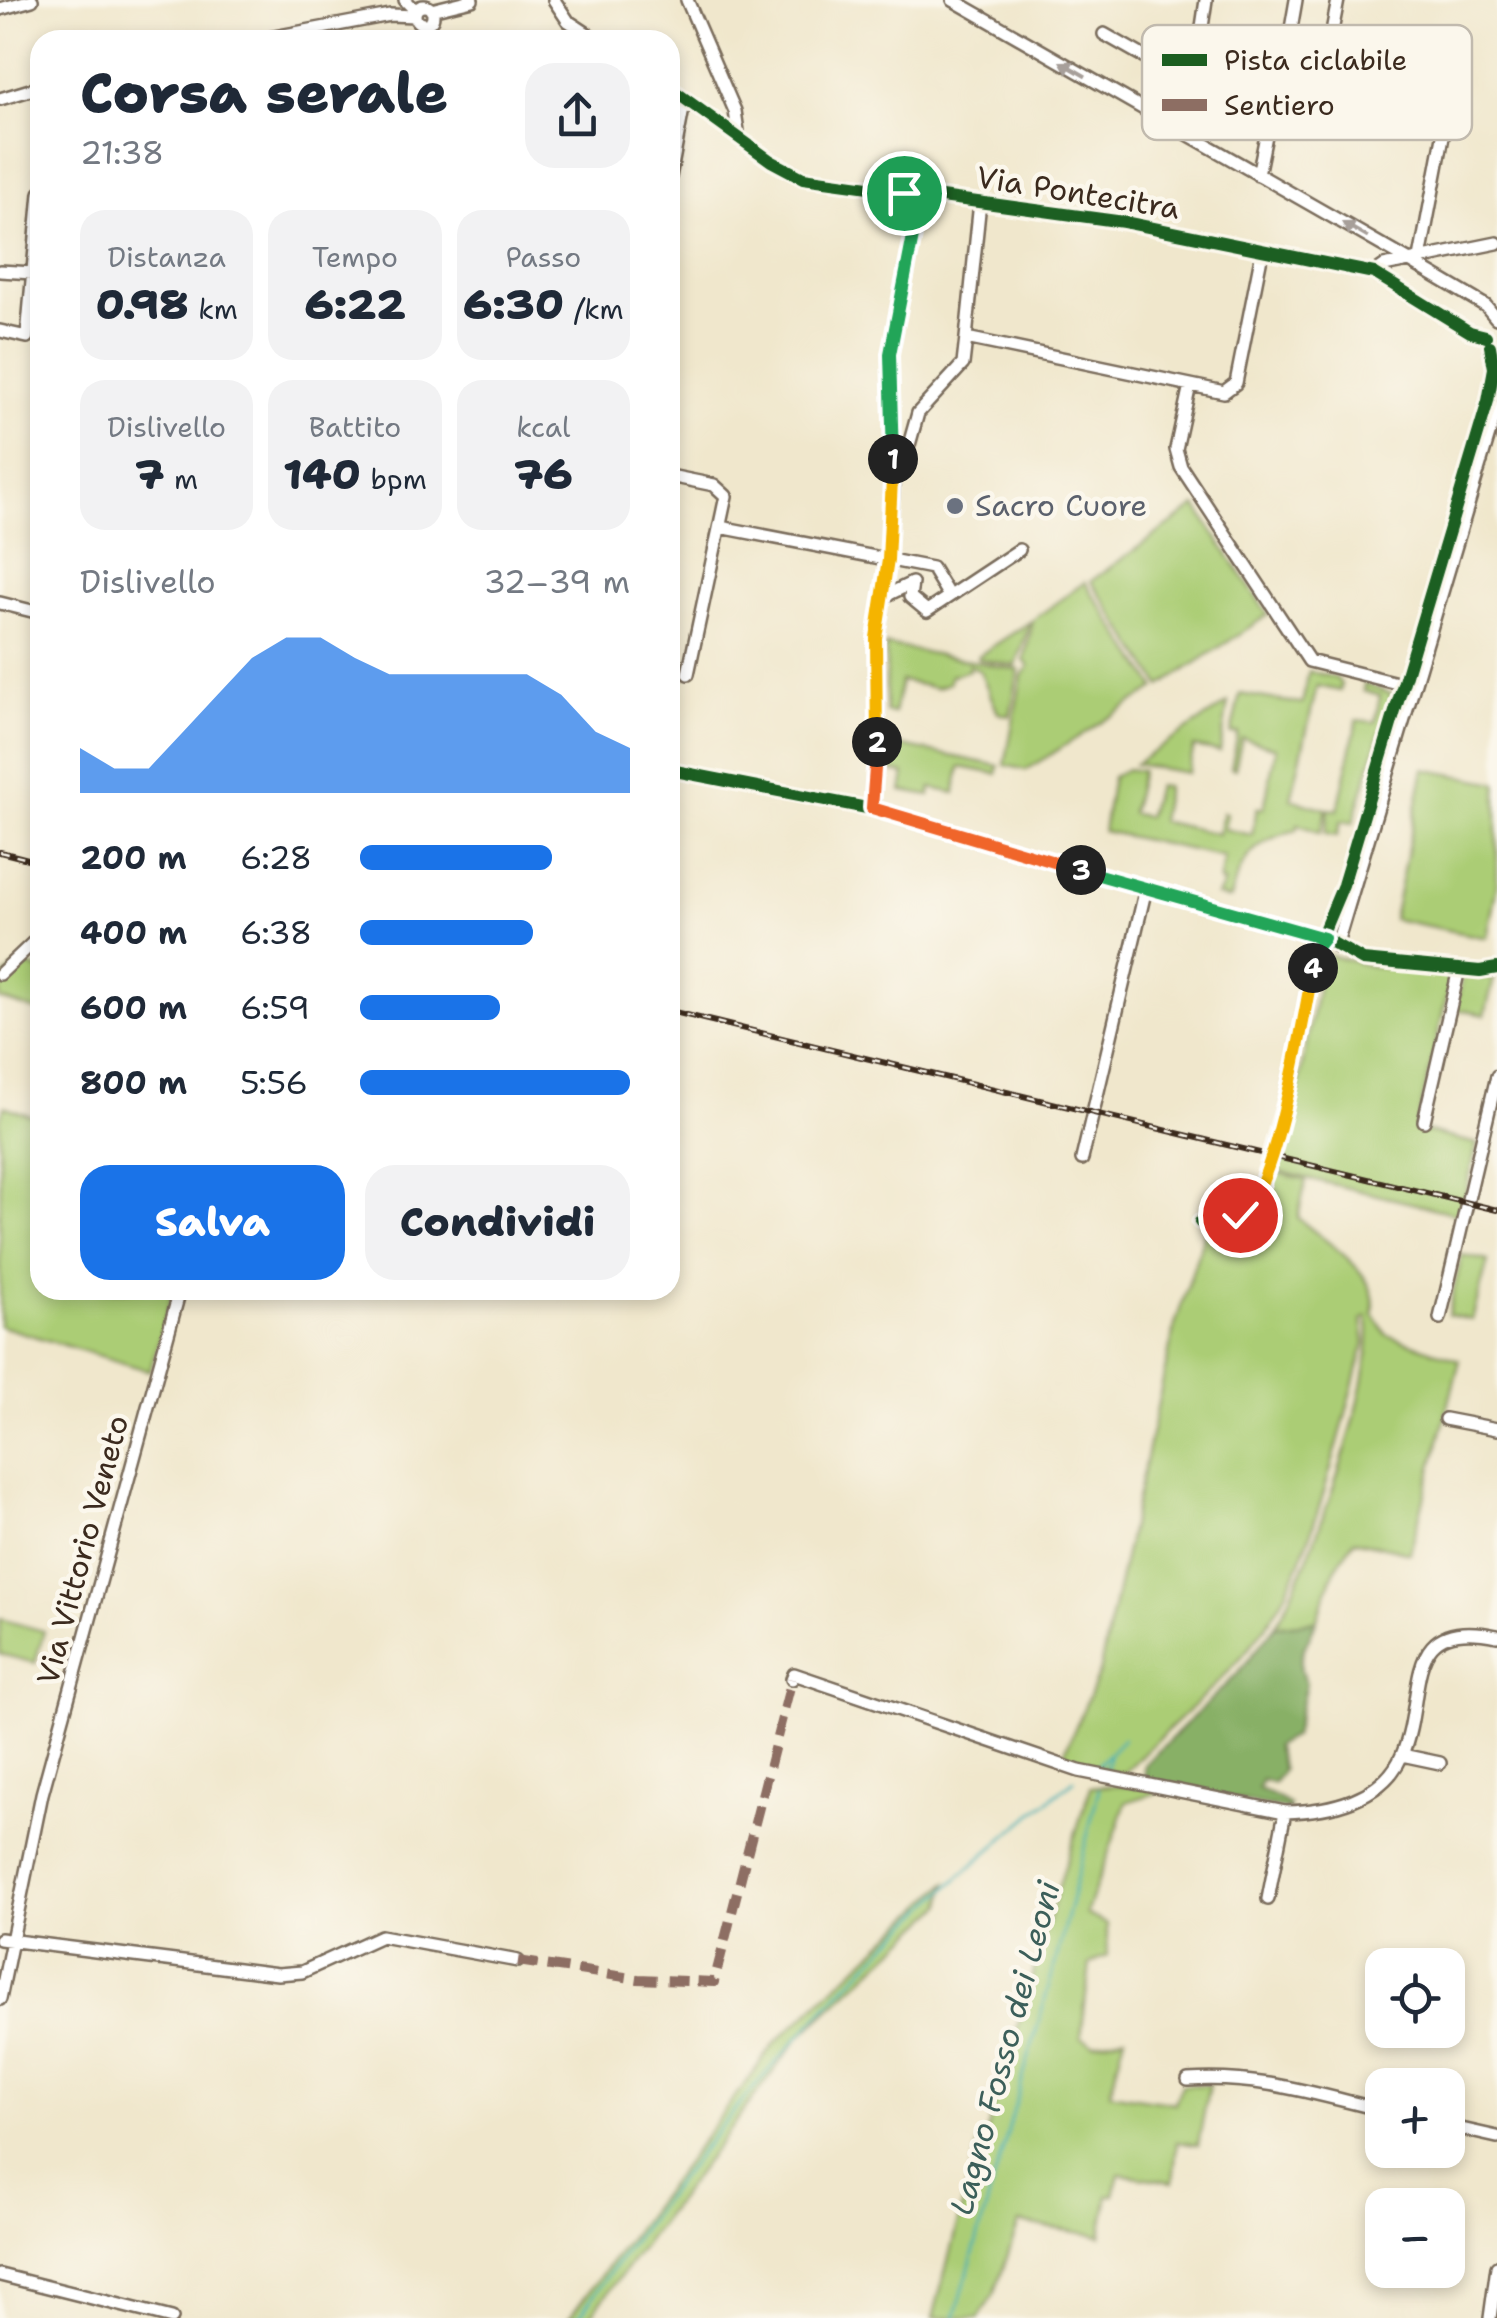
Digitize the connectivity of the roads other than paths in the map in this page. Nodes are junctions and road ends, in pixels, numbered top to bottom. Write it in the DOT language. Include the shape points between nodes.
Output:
graph roads {
  1 [pos="32,0"];
  2 [pos="406,0"];
  3 [pos="472,0"];
  4 [pos="554,0"];
  5 [pos="688,0"];
  6 [pos="953,0"];
  7 [pos="1206,0"];
  8 [pos="1296,0"];
  9 [pos="1338,0"];
  10 [pos="0,9"];
  11 [pos="419,17"];
  12 [pos="1203,25"];
  13 [pos="1292,25"];
  14 [pos="1333,25"];
  15 [pos="313,30"];
  16 [pos="421,30"];
  17 [pos="582,30"];
  18 [pos="1104,34"];
  19 [pos="1142,53"];
  20 [pos="30,91"];
  21 [pos="680,95"];
  22 [pos="685,98"];
  23 [pos="0,99"];
  24 [pos="1142,108"];
  25 [pos="680,124"];
  26 [pos="739,138"];
  27 [pos="1198,140"];
  28 [pos="1265,140"];
  29 [pos="1441,140"];
  30 [pos="1258,174"];
  31 [pos="921,195"];
  32 [pos="980,202"];
  33 [pos="1497,243"];
  34 [pos="1262,252"];
  35 [pos="1414,259"];
  36 [pos="0,271"];
  37 [pos="30,273"];
  38 [pos="1374,273"];
  39 [pos="30,305"];
  40 [pos="1497,318"];
  41 [pos="0,331"];
  42 [pos="966,338"];
  43 [pos="1491,344"];
  44 [pos="1190,385"];
  45 [pos="1497,408"];
  46 [pos="894,474"];
  47 [pos="680,478"];
  48 [pos="720,527"];
  49 [pos="1019,550"];
  50 [pos="888,560"];
  51 [pos="950,596"];
  52 [pos="883,597"];
  53 [pos="0,603"];
  54 [pos="30,610"];
  55 [pos="688,674"];
  56 [pos="1408,686"];
  57 [pos="680,772"];
  58 [pos="872,808"];
  59 [pos="1146,888"];
  60 [pos="1332,916"];
  61 [pos="1298,931"];
  62 [pos="1324,938"];
  63 [pos="30,946"];
  64 [pos="1336,947"];
  65 [pos="1497,968"];
  66 [pos="1459,969"];
  67 [pos="0,974"];
  68 [pos="1497,1076"];
  69 [pos="1424,1120"];
  70 [pos="1082,1159"];
  71 [pos="1200,1222"];
  72 [pos="177,1300"];
  73 [pos="1440,1318"];
  74 [pos="1445,1419"];
  75 [pos="1497,1429"];
  76 [pos="1497,1636"];
  77 [pos="792,1679"];
  78 [pos="1402,1755"];
  79 [pos="1440,1763"];
  80 [pos="1285,1812"];
  81 [pos="1268,1898"];
  82 [pos="7,1940"];
  83 [pos="518,1961"];
  84 [pos="0,2000"];
  85 [pos="1188,2080"];
  86 [pos="1365,2106"];
  87 [pos="1465,2130"];
  88 [pos="1497,2137"];
  89 [pos="1497,2266"];
  90 [pos="0,2276"];
  91 [pos="172,2318"];
  92 [pos="1490,2318"];
  1 -- 10 [label="street"];
  2 -- 11 [label="street"];
  3 -- 11 [label="street"];
  4 -- 17 [label="street"];
  5 -- 26 [label="street" via="735,112"];
  24 -- 6 [label="street, one-way"];
  7 -- 12 [label="street"];
  8 -- 13 [label="street"];
  9 -- 14 [label="street"];
  11 -- 15 [label="street"];
  11 -- 16 [label="street"];
  18 -- 19 [label="street"];
  20 -- 23 [label="street"];
  21 -- 22 [label="street, Via Pontecitra"];
  22 -- 25 [label="street"];
  22 -- 26 [label="street, Via Pontecitra"];
  26 -- 31 [label="street, Via Pontecitra" via="804,178"];
  30 -- 27 [label="street, one-way"];
  28 -- 30 [label="street"];
  29 -- 35 [label="street"];
  35 -- 30 [label="street, one-way"];
  31 -- 32 [label="street, Via Pontecitra"];
  31 -- 46 [label="street" via="890,354"];
  32 -- 34 [label="street, Via Pontecitra" via="1124,222"];
  32 -- 42 [label="street"];
  33 -- 35 [label="street"];
  34 -- 38 [label="street, Via Pontecitra"];
  34 -- 44 [label="street" via="1236,383 1224,392"];
  35 -- 38 [label="street"];
  35 -- 40 [label="street"];
  36 -- 37 [label="street"];
  38 -- 43 [label="street, Via Pontecitra"];
  39 -- 41 [label="street" via="27,337"];
  40 -- 43 [label="street"];
  42 -- 44 [label="street"];
  42 -- 46 [label="street" via="963,364 918,413 902,470"];
  43 -- 56 [label="street" via="1488,401"];
  44 -- 56 [label="street" via="1176,449 1180,466 1309,662"];
  45 -- 56 [label="street"];
  46 -- 50 [label="street"];
  47 -- 48 [label="street" via="714,485 726,496"];
  48 -- 50 [label="street"];
  48 -- 55 [label="street"];
  49 -- 51 [label="street"];
  50 -- 51 [label="street" via="932,568"];
  50 -- 52 [label="street"];
  51 -- 52 [label="street" via="927,611 910,597 912,583"];
  52 -- 58 [label="street"];
  53 -- 54 [label="street"];
  56 -- 60 [label="street"];
  56 -- 64 [label="street"];
  57 -- 58 [label="street"];
  58 -- 59 [label="street"];
  59 -- 61 [label="street"];
  59 -- 70 [label="street"];
  60 -- 61 [label="street"];
  60 -- 62 [label="street"];
  61 -- 62 [label="street"];
  62 -- 64 [label="street"];
  62 -- 71 [label="street" via="1257,1200 1240,1215"];
  63 -- 67 [label="street"];
  64 -- 66 [label="street" via="1363,960"];
  65 -- 66 [label="street"];
  66 -- 69 [label="street"];
  68 -- 73 [label="street"];
  72 -- 82 [label="street, Via Vittorio Veneto"];
  74 -- 75 [label="street"];
  76 -- 78 [label="street" via="1454,1631 1436,1641 1422,1662"];
  77 -- 80 [label="street" via="794,1674 1080,1771"];
  78 -- 79 [label="street"];
  78 -- 80 [label="street" via="1386,1779 1340,1807"];
  80 -- 81 [label="street"];
  82 -- 83 [label="street" via="278,1974 319,1965 381,1936"];
  82 -- 84 [label="street, Via Vittorio Veneto"];
  85 -- 86 [label="street" via="1236,2077"];
  87 -- 88 [label="street"];
  89 -- 92 [label="street"];
  90 -- 91 [label="street"];
}
